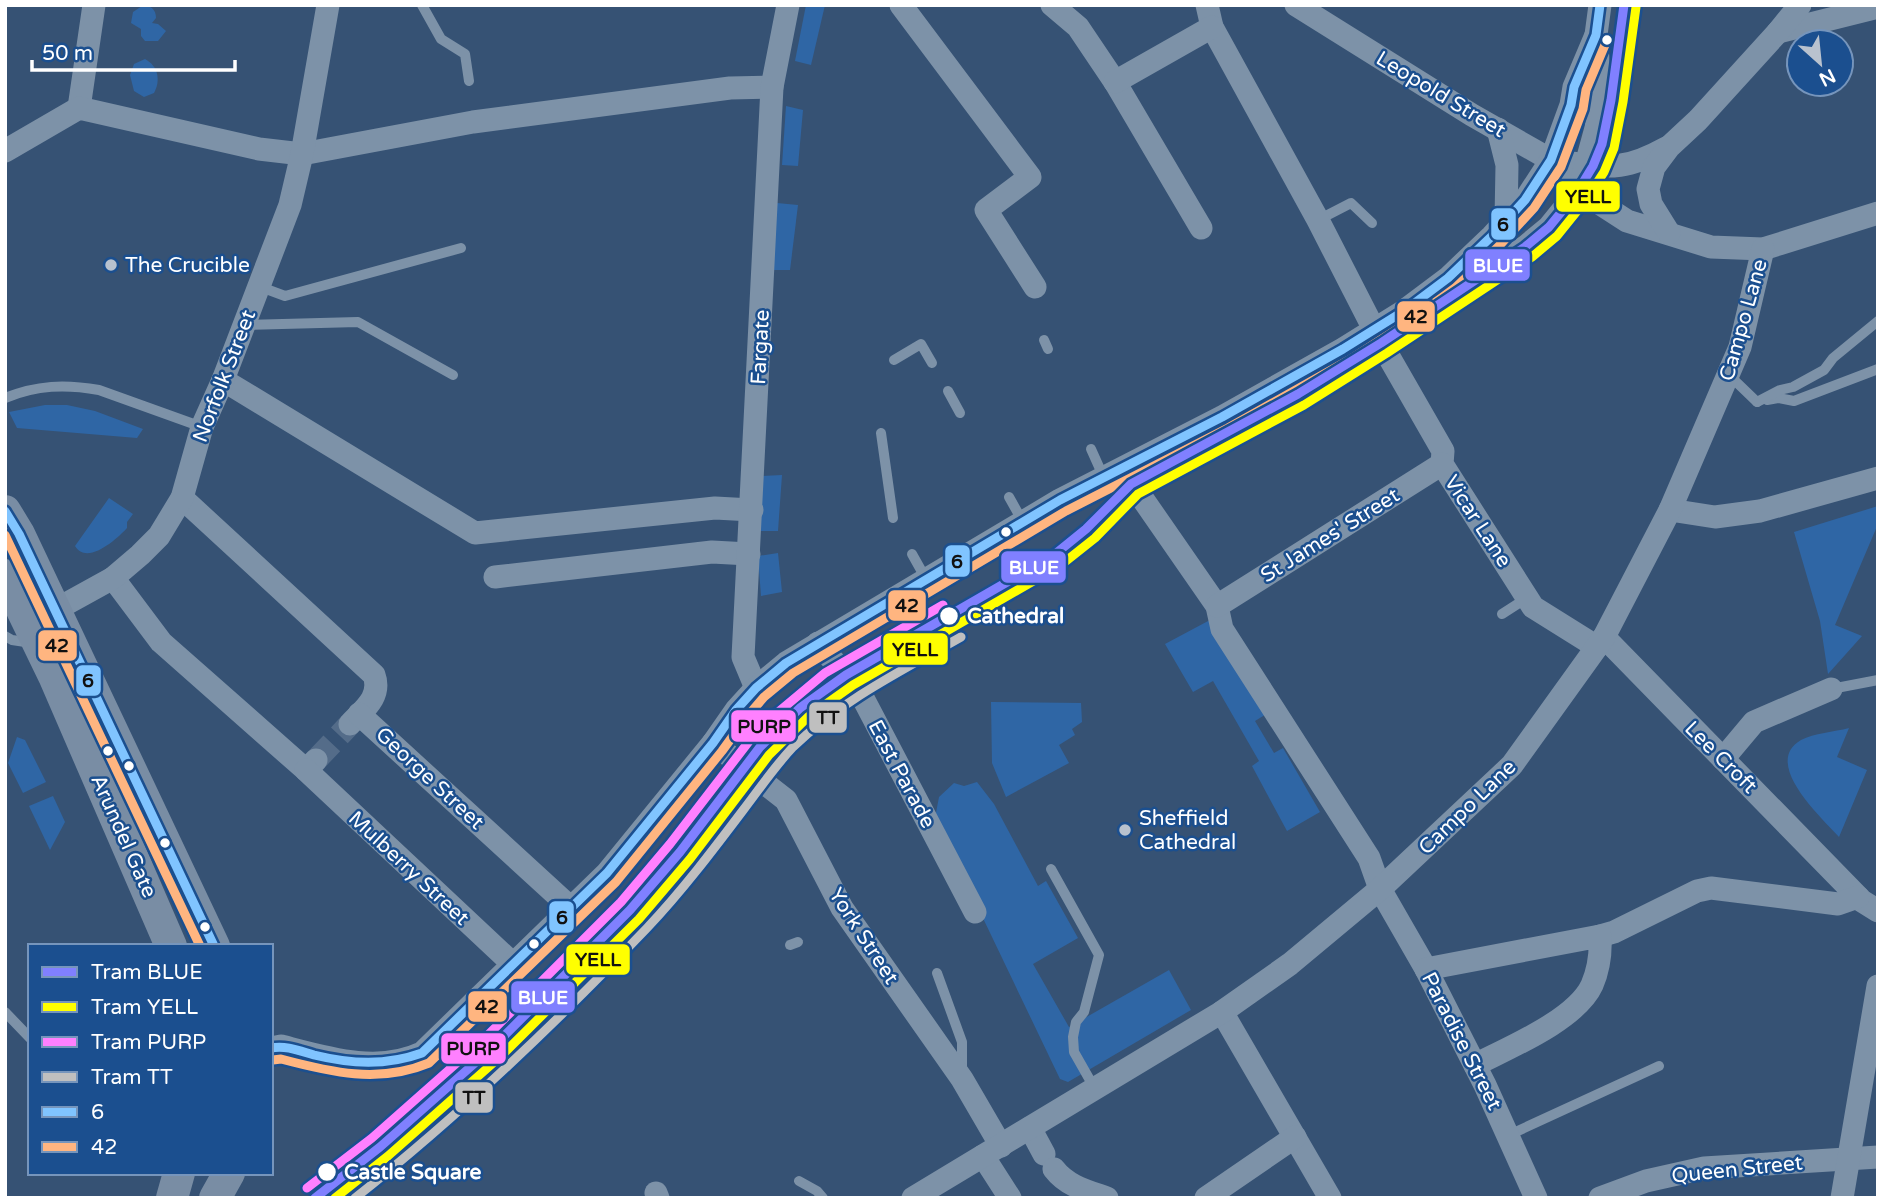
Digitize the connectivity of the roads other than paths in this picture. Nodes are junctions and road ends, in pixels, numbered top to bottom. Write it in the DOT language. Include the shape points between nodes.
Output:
graph roads {
  1 [pos="94,5"];
  2 [pos="328,5"];
  3 [pos="422,5"];
  4 [pos="788,5"];
  5 [pos="901,5"];
  6 [pos="1052,5"];
  7 [pos="1296,5"];
  8 [pos="1600,5"];
  9 [pos="1800,5"];
  10 [pos="1878,6"];
  11 [pos="1210,16"];
  12 [pos="1779,32"];
  13 [pos="1596,35"];
  14 [pos="468,81"];
  15 [pos="1115,82"];
  16 [pos="772,88"];
  17 [pos="79,108"];
  18 [pos="1498,129"];
  19 [pos="1669,146"];
  20 [pos="5,151"];
  21 [pos="302,153"];
  22 [pos="1551,160"];
  23 [pos="1586,164"];
  24 [pos="1579,190"];
  25 [pos="1878,213"];
  26 [pos="1506,219"];
  27 [pos="1318,220"];
  28 [pos="1372,223"];
  29 [pos="1201,228"];
  30 [pos="1669,233"];
  31 [pos="461,248"];
  32 [pos="1763,249"];
  33 [pos="258,286"];
  34 [pos="1035,287"];
  35 [pos="1878,320"];
  36 [pos="243,325"];
  37 [pos="1378,336"];
  38 [pos="894,360"];
  39 [pos="932,363"];
  40 [pos="1878,369"];
  41 [pos="453,375"];
  42 [pos="1730,376"];
  43 [pos="223,380"];
  44 [pos="948,391"];
  45 [pos="5,398"];
  46 [pos="1757,402"];
  47 [pos="960,413"];
  48 [pos="202,427"];
  49 [pos="881,433"];
  50 [pos="1091,449"];
  51 [pos="1442,464"];
  52 [pos="1113,473"];
  53 [pos="1878,478"];
  54 [pos="1009,496"];
  55 [pos="182,498"];
  56 [pos="752,510"];
  57 [pos="1670,510"];
  58 [pos="5,511"];
  59 [pos="893,518"];
  60 [pos="1023,522"];
  61 [pos="749,554"];
  62 [pos="912,554"];
  63 [pos="5,575"];
  64 [pos="113,578"];
  65 [pos="495,578"];
  66 [pos="926,579"];
  67 [pos="1527,598"];
  68 [pos="1217,606"];
  69 [pos="55,610"];
  70 [pos="1502,614"];
  71 [pos="5,636"];
  72 [pos="1601,642"];
  73 [pos="818,643"];
  74 [pos="38,644"];
  75 [pos="1878,680"];
  76 [pos="756,688"];
  77 [pos="1831,689"];
  78 [pos="713,743"];
  79 [pos="1723,759"];
  80 [pos="1051,869"];
  81 [pos="1380,889"];
  82 [pos="1858,897"];
  83 [pos="572,908"];
  84 [pos="1878,911"];
  85 [pos="975,912"];
  86 [pos="1600,936"];
  87 [pos="170,944"];
  88 [pos="213,944"];
  89 [pos="514,965"];
  90 [pos="1426,969"];
  91 [pos="937,973"];
  92 [pos="1877,1000"];
  93 [pos="5,1012"];
  94 [pos="1222,1012"];
  95 [pos="28,1036"];
  96 [pos="273,1048"];
  97 [pos="1475,1065"];
  98 [pos="1659,1066"];
  99 [pos="962,1079"];
  100 [pos="1095,1089"];
  101 [pos="1030,1128"];
  102 [pos="1509,1135"];
  103 [pos="1295,1137"];
  104 [pos="992,1151"];
  105 [pos="1878,1157"];
  106 [pos="1848,1159"];
  107 [pos="178,1175"];
  108 [pos="799,1181"];
  109 [pos="172,1198"];
  110 [pos="823,1198"];
  111 [pos="914,1198"];
  112 [pos="1010,1198"];
  113 [pos="1107,1198"];
  114 [pos="1206,1198"];
  115 [pos="1330,1198"];
  116 [pos="1536,1198"];
  117 [pos="1600,1198"];
  118 [pos="1842,1198"];
  1 -- 17 [label="street"];
  2 -- 21 [label="street, Norfolk Street"];
  3 -- 14 [label="lane" via="441,39 465,54"];
  4 -- 16 [label="street, Fargate"];
  5 -- 34 [label="street" via="1030,177 986,209"];
  6 -- 15 [label="street" via="1078,27"];
  7 -- 18 [label="street, Leopold Street"];
  8 -- 13 [label="street"];
  9 -- 12 [label="street"];
  10 -- 12 [label="street"];
  11 -- 15 [label="street"];
  11 -- 27 [label="street, Vicar Lane"];
  12 -- 19 [label="street"];
  13 -- 22 [label="street"];
  13 -- 23 [label="street" via="1601,98"];
  15 -- 29 [label="street"];
  16 -- 21 [label="street" via="730,88 473,122"];
  16 -- 56 [label="street, Fargate"];
  17 -- 20 [label="street"];
  17 -- 21 [label="street" via="259,149"];
  18 -- 22 [label="street, Leopold Street"];
  18 -- 26 [label="street" via="1507,165"];
  19 -- 23 [label="street" via="1622,166"];
  19 -- 30 [label="street" via="1654,167 1648,189 1651,204"];
  21 -- 33 [label="street, Norfolk Street" via="290,205"];
  22 -- 23 [label="street"];
  22 -- 24 [label="street, Leopold Street"];
  22 -- 26 [label="street" via="1530,194"];
  23 -- 24 [label="street"];
  24 -- 30 [label="street, Leopold Street" via="1627,221"];
  24 -- 37 [label="street" via="1549,227 1525,247"];
  25 -- 32 [label="street, Leopold Street"];
  26 -- 37 [label="street" via="1448,278"];
  27 -- 28 [label="lane" via="1351,203"];
  27 -- 37 [label="street, Vicar Lane"];
  30 -- 32 [label="street, Leopold Street" via="1711,247"];
  31 -- 33 [label="lane" via="285,296"];
  32 -- 42 [label="street, Campo Lane"];
  33 -- 36 [label="street, Norfolk Street"];
  35 -- 46 [label="lane" via="1824,370"];
  36 -- 41 [label="lane" via="358,322"];
  36 -- 43 [label="street, Norfolk Street"];
  37 -- 51 [label="street, Vicar Lane" via="1443,451"];
  37 -- 52 [label="street"];
  38 -- 39 [label="lane" via="921,344"];
  40 -- 46 [label="lane" via="1794,401"];
  42 -- 46 [label="lane"];
  42 -- 57 [label="street, Campo Lane"];
  43 -- 48 [label="street, Norfolk Street"];
  43 -- 56 [label="street" via="475,533 715,508"];
  44 -- 47 [label="lane"];
  45 -- 48 [label="lane" via="40,386 85,387"];
  48 -- 55 [label="street, Norfolk Street"];
  49 -- 59 [label="lane"];
  50 -- 52 [label="lane"];
  51 -- 67 [label="street, Vicar Lane"];
  51 -- 68 [label="street, St James' Street"];
  52 -- 60 [label="street"];
  52 -- 68 [label="street, Paradise Street"];
  53 -- 57 [label="street" via="1760,511 1715,517"];
  54 -- 60 [label="lane"];
  55 -- 64 [label="street, Norfolk Street" via="159,536"];
  55 -- 83 [label="street, George Street" via="374,676 376,695 354,719"];
  56 -- 61 [label="street, Fargate"];
  57 -- 72 [label="street, Campo Lane"];
  58 -- 69 [label="street, Arundel Gate"];
  60 -- 66 [label="street"];
  61 -- 65 [label="street" via="712,552"];
  61 -- 76 [label="street, Fargate" via="743,657"];
  62 -- 66 [label="lane"];
  63 -- 74 [label="street, Arundel Gate"];
  64 -- 69 [label="street, Norfolk Street"];
  64 -- 89 [label="street, Mulberry Street" via="161,642 311,765 371,831"];
  66 -- 73 [label="street"];
  67 -- 70 [label="lane"];
  67 -- 72 [label="street, Vicar Lane" via="1544,616"];
  68 -- 81 [label="street, Paradise Street" via="1222,629 1368,858"];
  69 -- 74 [label="street" via="43,623"];
  69 -- 88 [label="street, Arundel Gate"];
  71 -- 74 [label="lane"];
  72 -- 79 [label="street, Lee Croft"];
  72 -- 81 [label="street, Campo Lane" via="1512,765"];
  73 -- 76 [label="street"];
  73 -- 85 [label="street, East Parade" via="864,701"];
  74 -- 87 [label="street, Arundel Gate"];
  75 -- 77 [label="lane"];
  76 -- 78 [label="street"];
  77 -- 79 [label="street" via="1754,722"];
  78 -- 83 [label="street" via="607,873"];
  78 -- 99 [label="street, York Street" via="786,800 842,908"];
  79 -- 82 [label="street, Lee Croft"];
  80 -- 100 [label="lane" via="1099,955 1073,1037 1074,1052"];
  81 -- 90 [label="street, Paradise Street"];
  81 -- 94 [label="street, Campo Lane" via="1290,964"];
  82 -- 84 [label="street, Lee Croft"];
  82 -- 86 [label="street" via="1838,904 1711,888"];
  83 -- 89 [label="street"];
  86 -- 90 [label="street"];
  86 -- 97 [label="street" via="1598,969 1591,988 1575,1005 1539,1033"];
  89 -- 96 [label="street" via="422,1053 401,1062 342,1061"];
  90 -- 97 [label="street, Paradise Street"];
  91 -- 99 [label="lane" via="962,1042"];
  92 -- 106 [label="street"];
  93 -- 95 [label="lane"];
  94 -- 100 [label="street, Campo Lane"];
  94 -- 103 [label="street"];
  97 -- 102 [label="street, Paradise Street"];
  98 -- 102 [label="lane"];
  99 -- 104 [label="street, York Street"];
  100 -- 101 [label="street, Campo Lane"];
  101 -- 104 [label="street, Campo Lane"];
  101 -- 113 [label="street" via="1062,1178"];
  102 -- 116 [label="street, Paradise Street"];
  103 -- 114 [label="street"];
  103 -- 115 [label="street"];
  104 -- 111 [label="street, Campo Lane"];
  104 -- 112 [label="street, York Street"];
  105 -- 106 [label="street, Queen Street"];
  106 -- 117 [label="street, Queen Street" via="1704,1168 1646,1181"];
  106 -- 118 [label="street"];
  107 -- 109 [label="street"];
  108 -- 110 [label="lane"];
}
